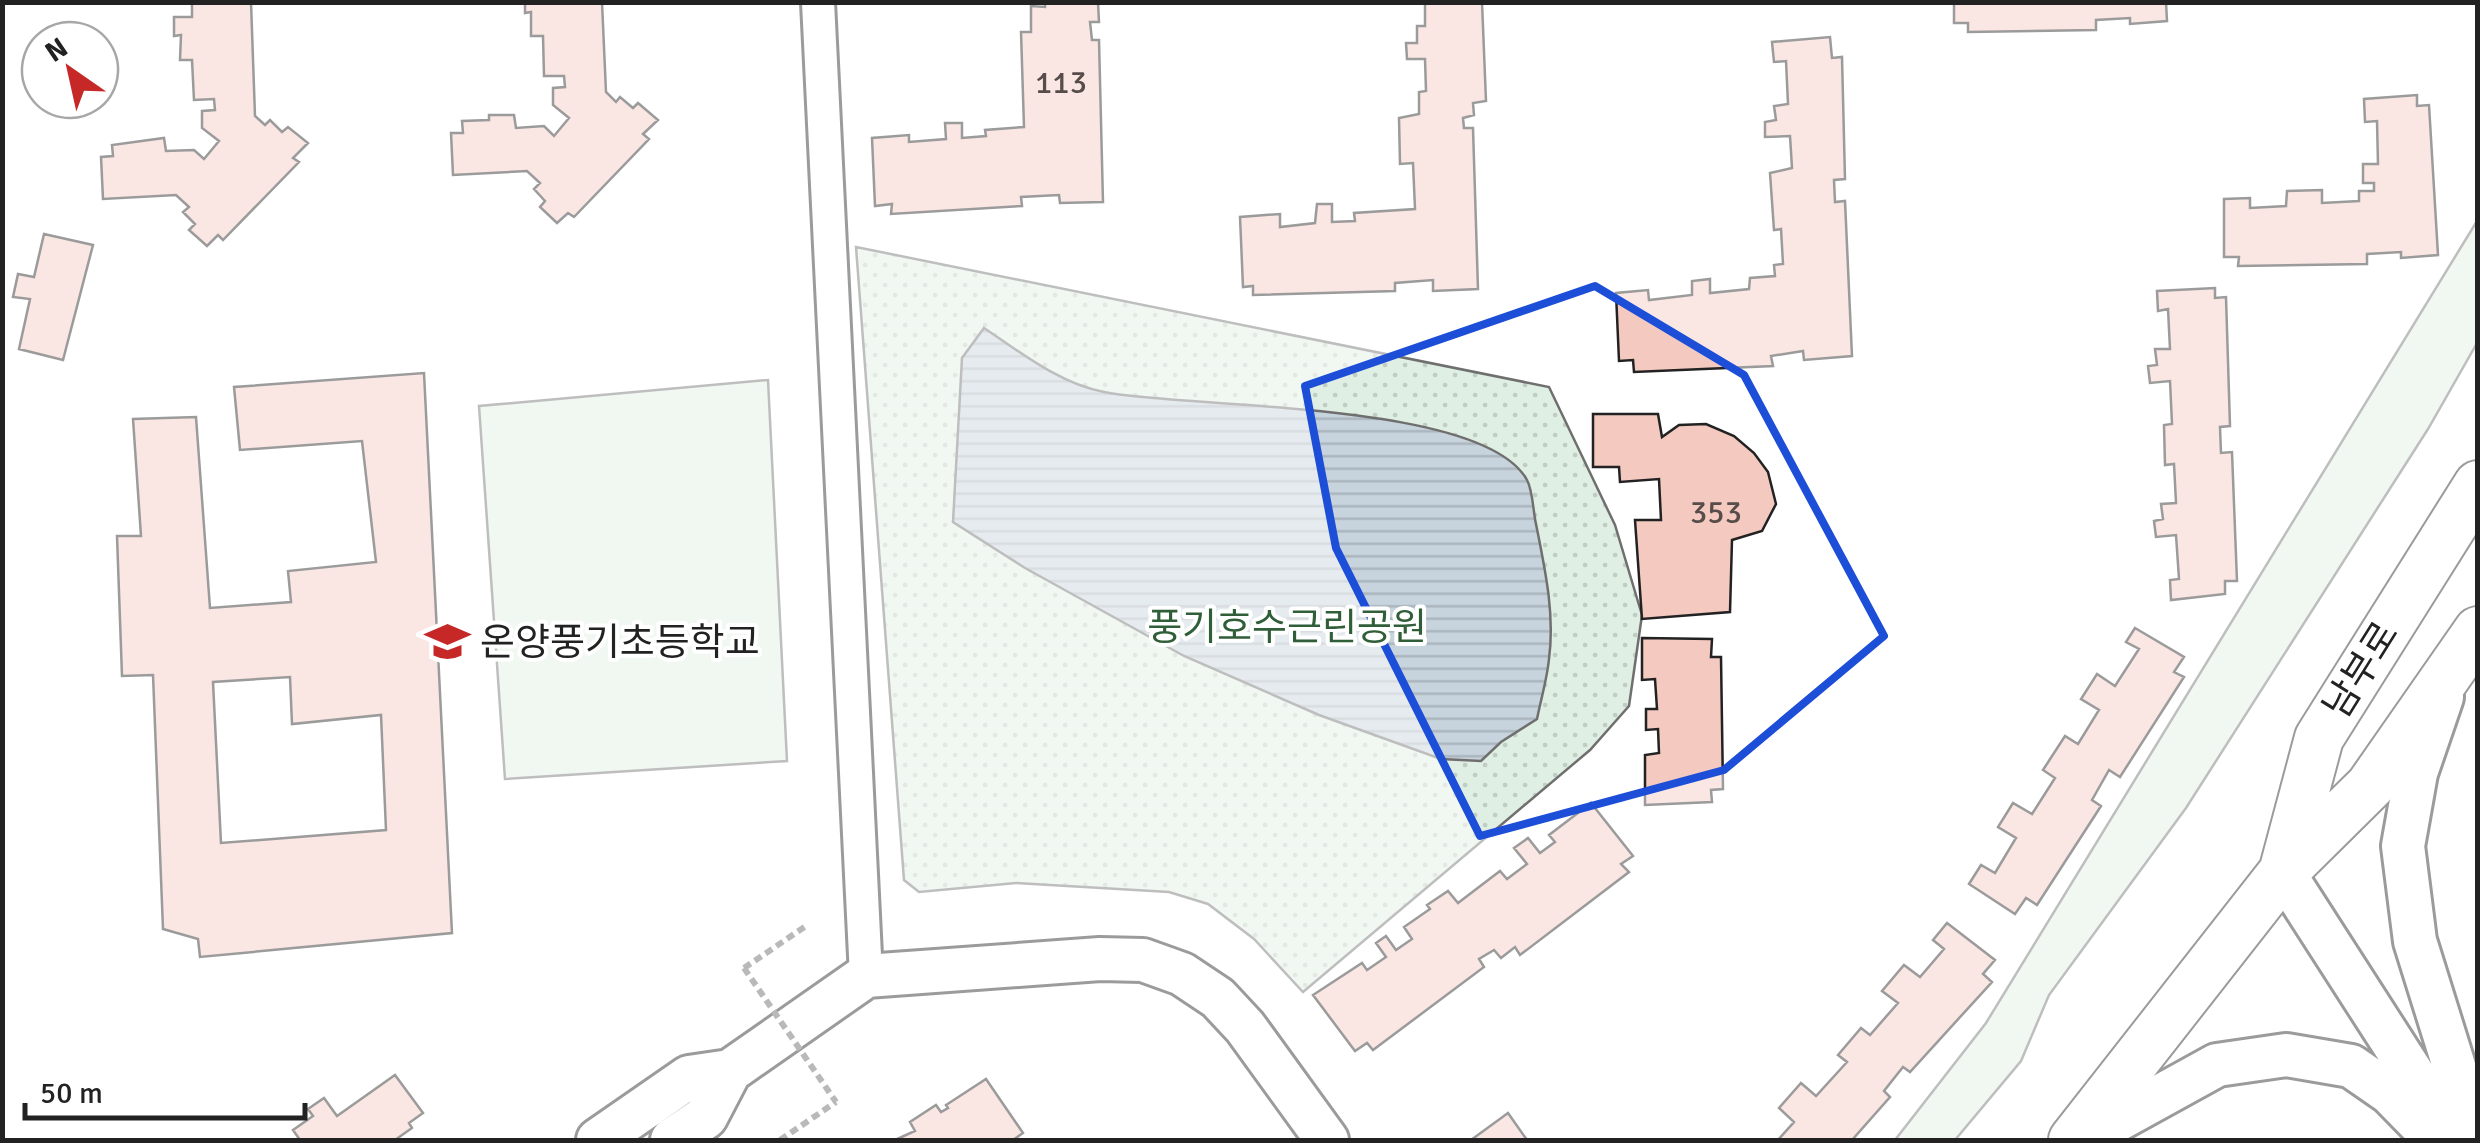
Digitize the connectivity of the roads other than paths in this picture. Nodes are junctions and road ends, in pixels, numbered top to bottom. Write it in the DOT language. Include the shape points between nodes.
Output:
graph roads {
  1 [pos="818,2"];
  2 [pos="2478,485"];
  3 [pos="2478,632"];
  4 [pos="2450,672"];
  5 [pos="2283,872"];
  6 [pos="866,976"];
  7 [pos="730,1071"];
  8 [pos="598,1140"];
  9 [pos="672,1140"];
  10 [pos="1327,1140"];
  11 [pos="2073,1140"];
  12 [pos="2082,1140"];
  13 [pos="2436,1140"];
  14 [pos="2456,1140"];
  15 [pos="2477,1140"];
  1 -- 6 [label="street"];
  2 -- 5 [label="main road, 남부로" via="2319,738"];
  3 -- 4 [label="main road, 남부로"];
  4 -- 5 [label="main road, 남부로" via="2370,786"];
  4 -- 15 [label="street" via="2416,773 2403,846 2415,941"];
  5 -- 11 [label="main road, 남부로"];
  5 -- 14 [label="street"];
  6 -- 7 [label="street"];
  6 -- 10 [label="street" via="1143,960 1182,974 1218,998"];
  7 -- 8 [label="street" via="690,1077"];
  7 -- 9 [label="street" via="706,1117"];
  12 -- 13 [label="street" via="2217,1065 2286,1055 2351,1066 2390,1093"];
}
